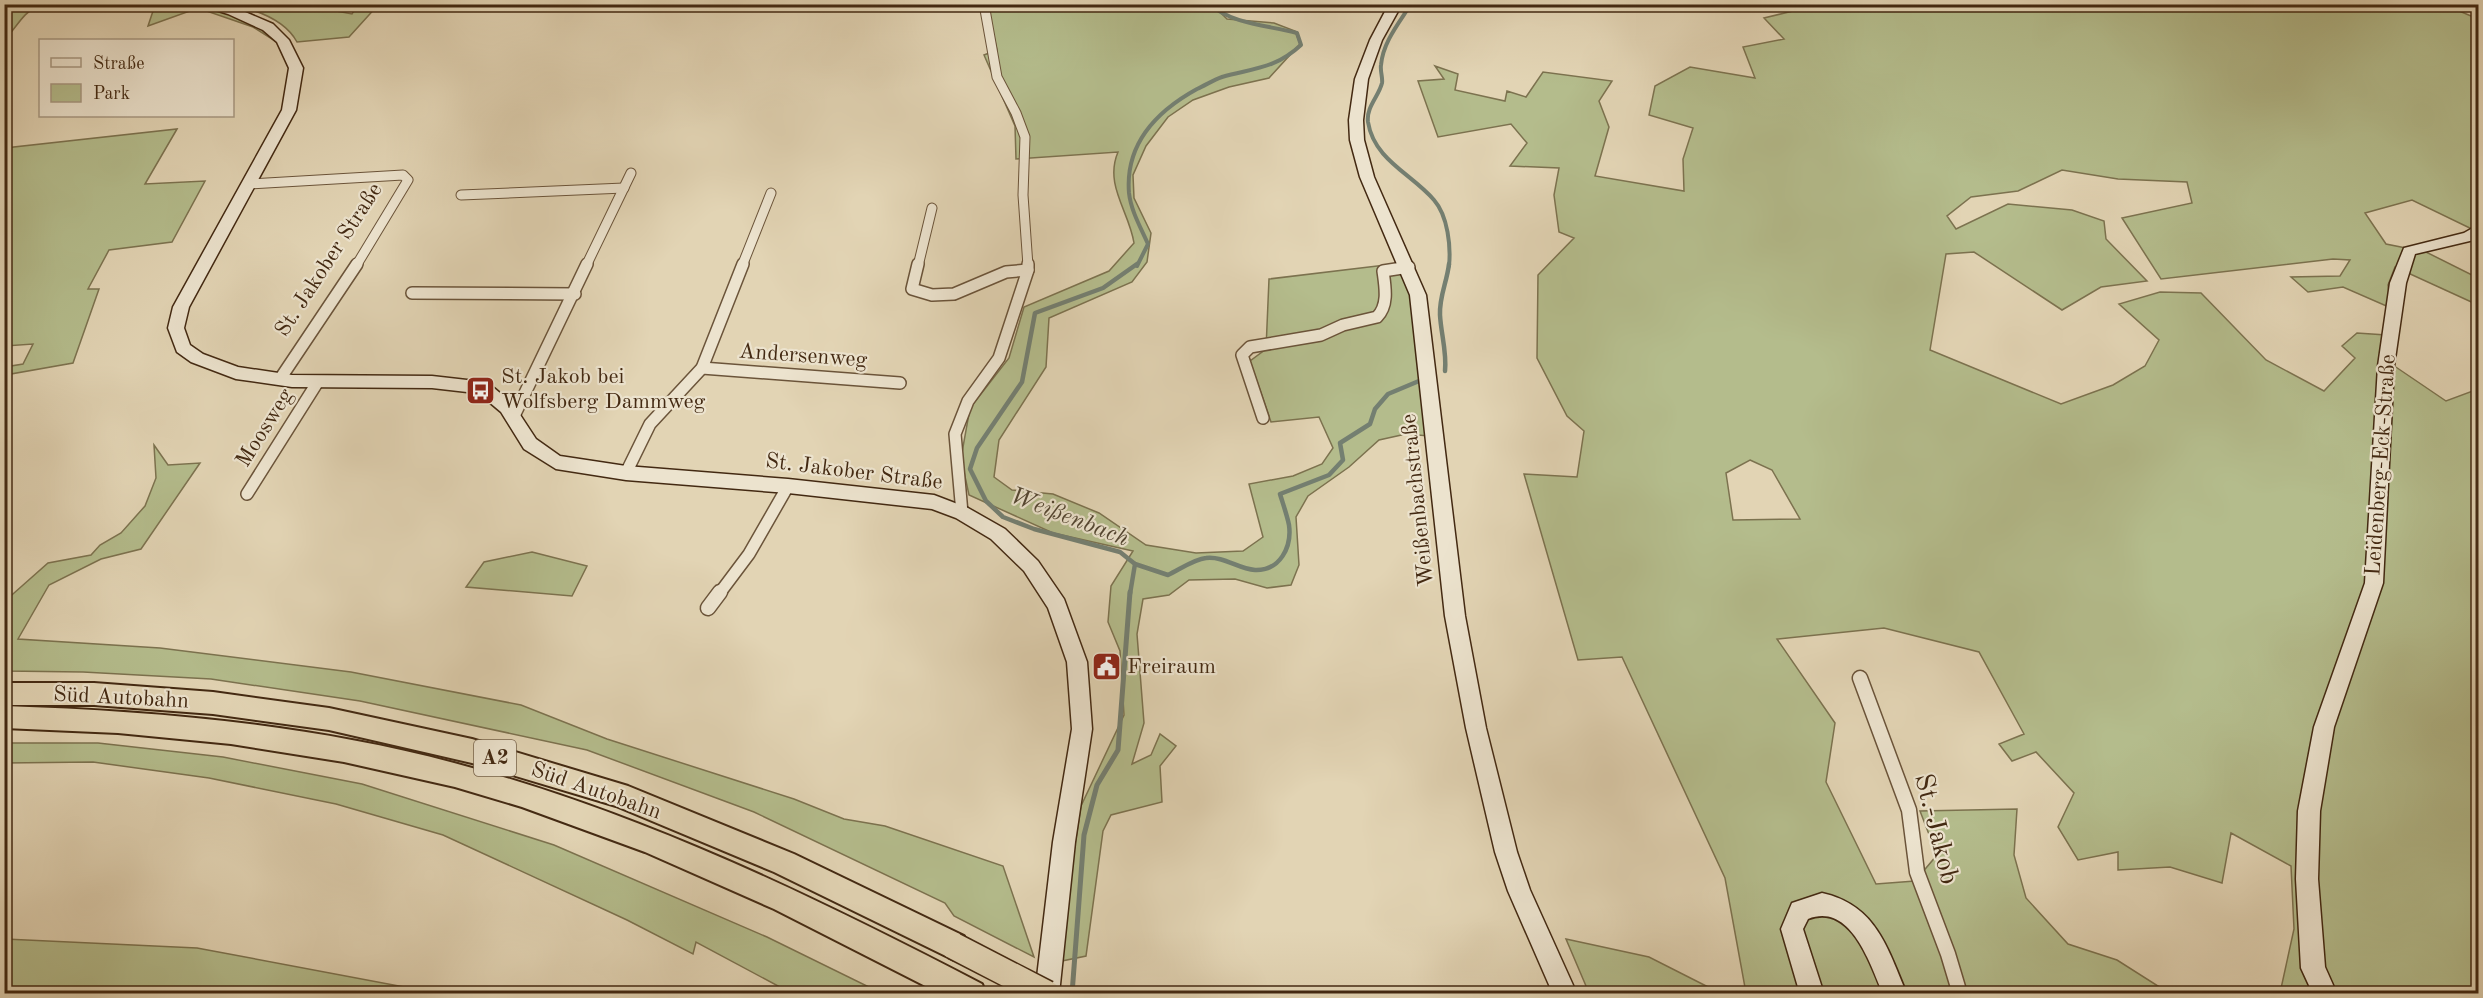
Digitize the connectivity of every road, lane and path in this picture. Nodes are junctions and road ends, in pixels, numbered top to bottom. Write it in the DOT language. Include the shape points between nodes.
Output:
graph roads {
  1 [pos="202,4"];
  2 [pos="984,4"];
  3 [pos="1395,4"];
  4 [pos="631,173"];
  5 [pos="249,184"];
  6 [pos="624,188"];
  7 [pos="771,193"];
  8 [pos="461,195"];
  9 [pos="932,208"];
  10 [pos="2478,230"];
  11 [pos="1409,267"];
  12 [pos="1028,270"];
  13 [pos="412,293"];
  14 [pos="575,294"];
  15 [pos="702,368"];
  16 [pos="280,379"];
  17 [pos="900,382"];
  18 [pos="317,383"];
  19 [pos="513,418"];
  20 [pos="1263,418"];
  21 [pos="626,473"];
  22 [pos="788,486"];
  23 [pos="247,494"];
  24 [pos="962,513"];
  25 [pos="708,608"];
  26 [pos="1860,678"];
  27 [pos="4,694"];
  28 [pos="4,717"];
  29 [pos="972,993"];
  30 [pos="1047,993"];
  31 [pos="1565,993"];
  32 [pos="1812,993"];
  33 [pos="1894,993"];
  34 [pos="1960,993"];
  35 [pos="2325,993"];
  1 -- 5 [label="main road, St. Jakober Straße" via="232,10 268,27 283,40 296,68 289,110"];
  2 -- 12 [label="street" via="997,77 1025,137 1023,195"];
  3 -- 11 [label="main road, Weißenbachstraße" via="1374,41 1363,76 1356,104 1356,138 1369,182"];
  4 -- 6 [label="street"];
  5 -- 16 [label="main road, St. Jakober Straße" via="181,307 176,328 183,348 197,358 236,373"];
  5 -- 16 [label="street, St. Jakober Straße" via="403,175 408,180 348,280"];
  6 -- 8 [label="street"];
  6 -- 14 [label="street"];
  7 -- 15 [label="street"];
  9 -- 12 [label="street" via="912,289 943,296 1006,272"];
  10 -- 35 [label="main road, Leidenberg-Eck-Straße" via="2469,237 2409,251 2398,283 2386,366 2374,583 2324,727 2308,811 2307,879 2313,968"];
  11 -- 20 [label="street" via="1383,271 1386,293 1377,317 1321,335 1250,347 1242,355"];
  11 -- 31 [label="main road, Weißenbachstraße" via="1422,320 1455,616 1476,728 1506,852"];
  12 -- 24 [label="street" via="999,358 968,401 955,434"];
  13 -- 14 [label="street"];
  14 -- 19 [label="street"];
  15 -- 17 [label="street, Andersenweg"];
  15 -- 21 [label="street" via="650,424"];
  16 -- 18 [label="main road, St. Jakober Straße"];
  18 -- 19 [label="main road, St. Jakober Straße" via="432,382 467,386 488,392"];
  18 -- 23 [label="street, Moosweg"];
  19 -- 21 [label="main road, St. Jakober Straße" via="530,444 556,462"];
  21 -- 22 [label="main road, St. Jakober Straße"];
  22 -- 24 [label="main road, St. Jakober Straße" via="934,502"];
  22 -- 25 [label="street" via="748,554"];
  24 -- 30 [label="main road, St. Jakober Straße" via="998,534 1031,566 1057,605 1077,662 1082,729"];
  26 -- 34 [label="street, St.-Jakob" via="1909,810 1917,872"];
  27 -- 30 [label="highway, Süd Autobahn / A2, bridge" via="94,694 213,703 329,719 471,752 620,795 784,863"];
  28 -- 29 [label="highway, Süd Autobahn / A2" via="85,719 256,735 454,775 601,822 682,855 765,891"];
  32 -- 33 [label="main road" via="1792,929 1800,911 1822,904 1849,914 1869,937"];
}
